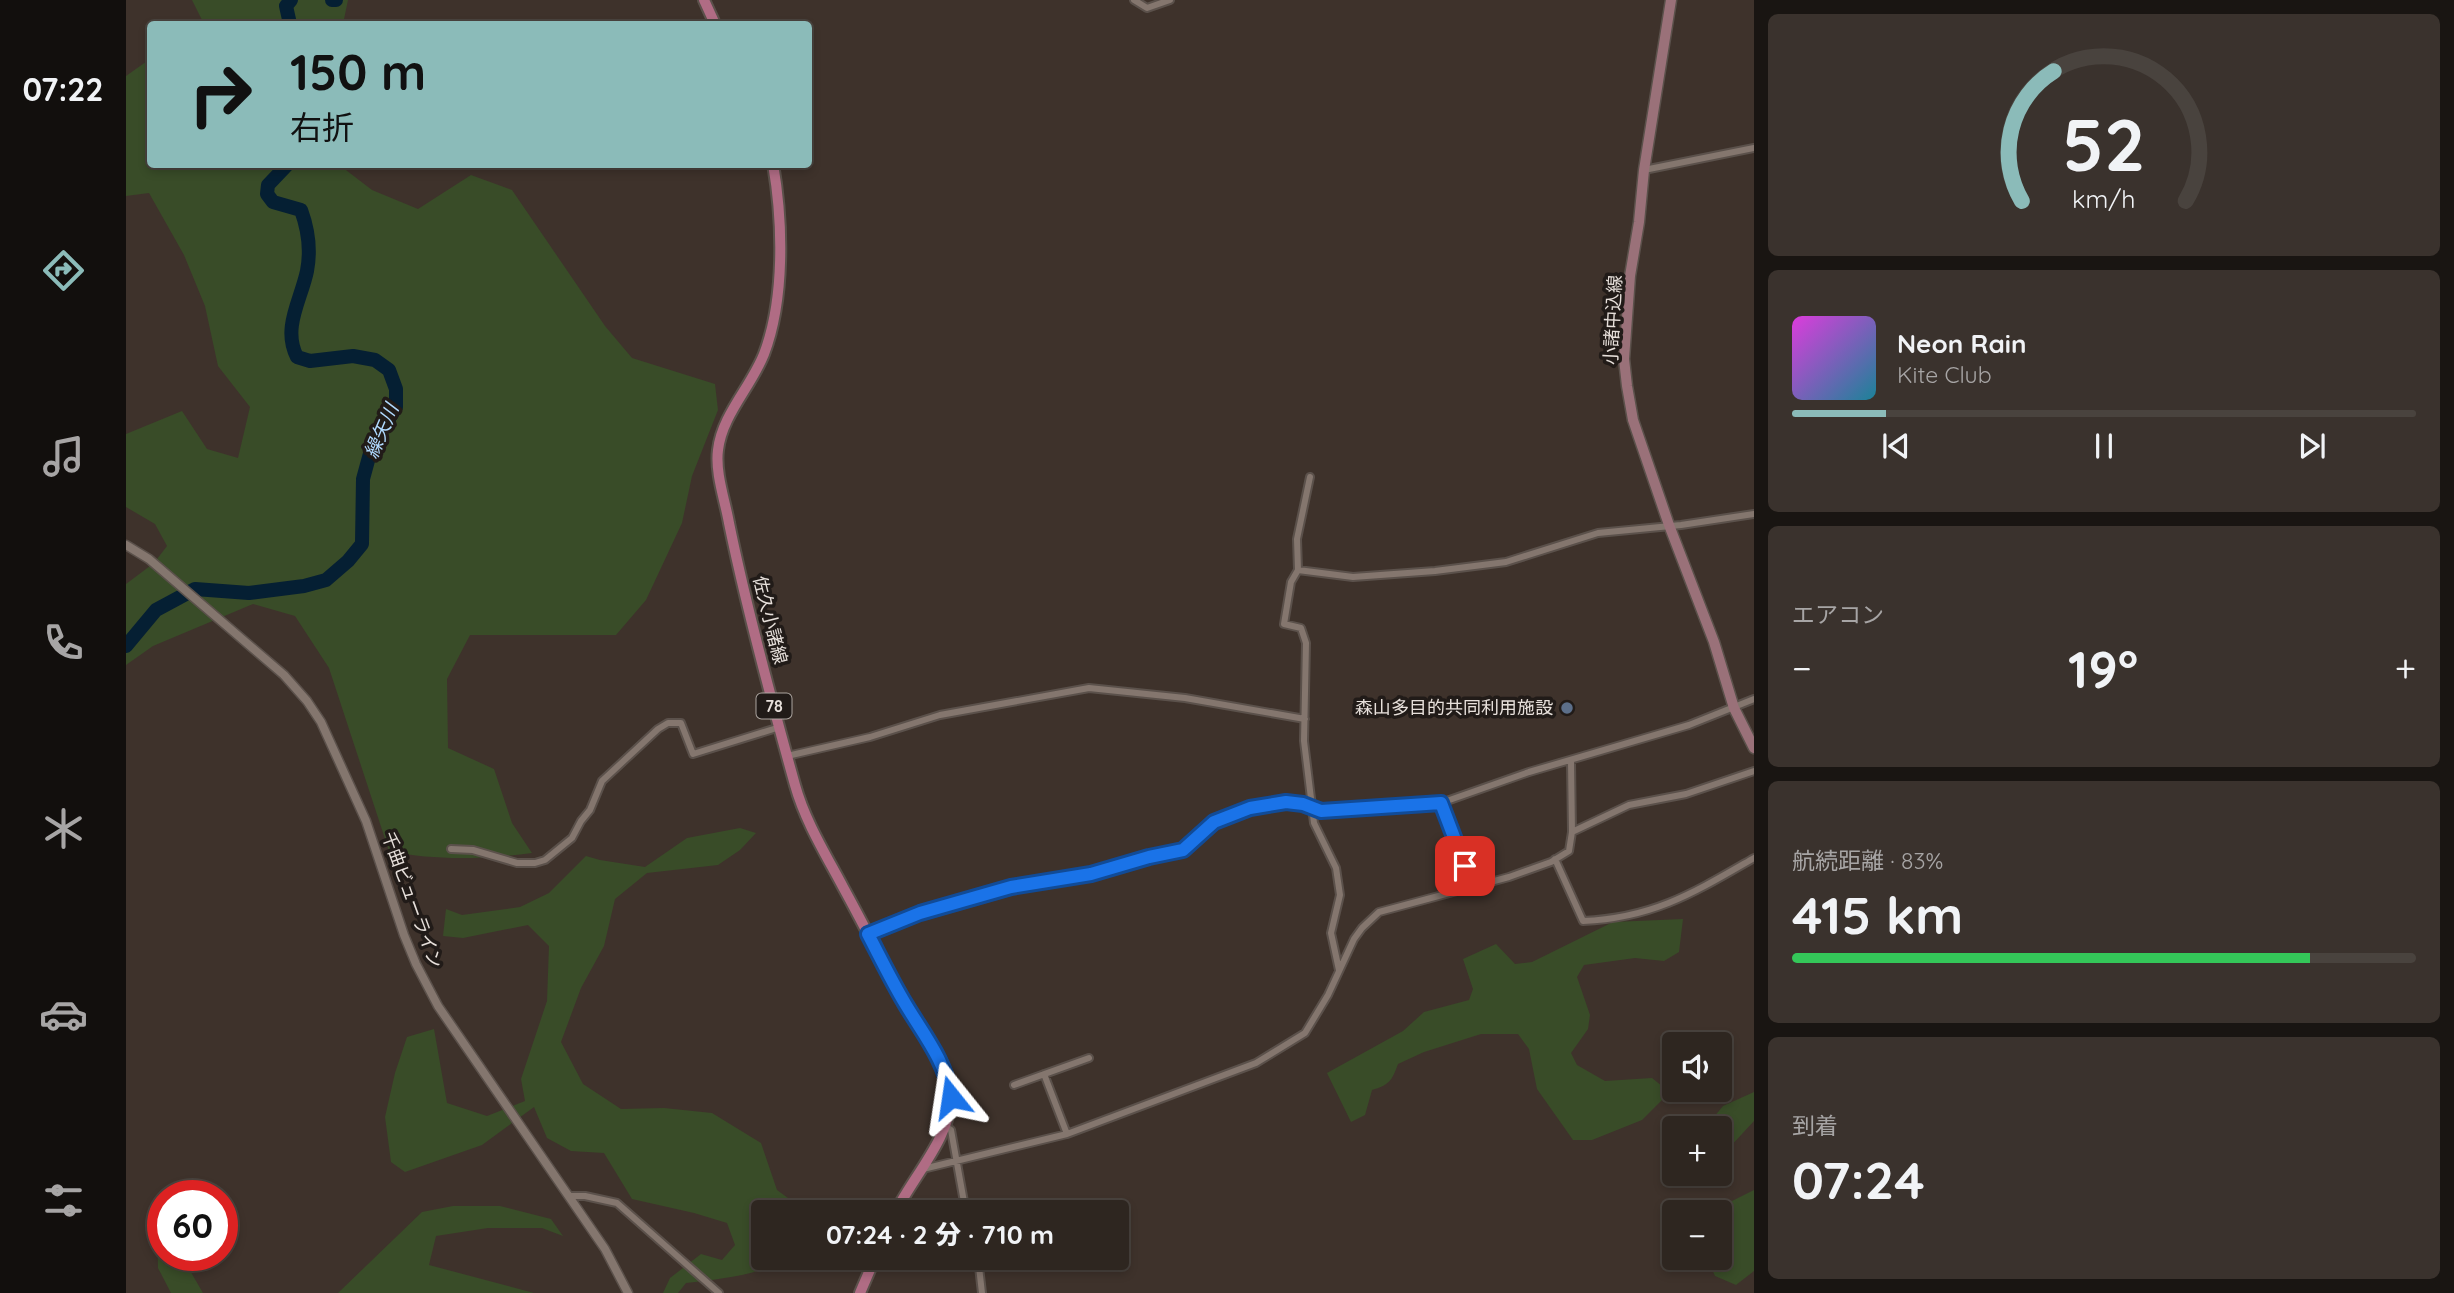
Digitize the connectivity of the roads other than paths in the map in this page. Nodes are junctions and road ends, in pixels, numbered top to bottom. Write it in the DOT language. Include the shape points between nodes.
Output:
graph roads {
  1 [pos="704,0"];
  2 [pos="1134,0"];
  3 [pos="1170,0"];
  4 [pos="1671,0"];
  5 [pos="714,21"];
  6 [pos="1754,148"];
  7 [pos="774,168"];
  8 [pos="1644,170"];
  9 [pos="1310,477"];
  10 [pos="1754,514"];
  11 [pos="1669,525"];
  12 [pos="126,545"];
  13 [pos="1298,570"];
  14 [pos="1754,699"];
  15 [pos="1734,708"];
  16 [pos="1305,719"];
  17 [pos="779,727"];
  18 [pos="1754,748"];
  19 [pos="787,756"];
  20 [pos="1571,762"];
  21 [pos="1754,771"];
  22 [pos="1441,803"];
  23 [pos="1311,807"];
  24 [pos="1572,832"];
  25 [pos="451,849"];
  26 [pos="1754,858"];
  27 [pos="1555,859"];
  28 [pos="1472,887"];
  29 [pos="868,934"];
  30 [pos="1339,970"];
  31 [pos="1089,1058"];
  32 [pos="1044,1074"];
  33 [pos="1014,1085"];
  34 [pos="944,1126"];
  35 [pos="1067,1134"];
  36 [pos="958,1161"];
  37 [pos="921,1169"];
  38 [pos="569,1196"];
  39 [pos="903,1200"];
  40 [pos="964,1200"];
  41 [pos="870,1270"];
  42 [pos="979,1270"];
  43 [pos="628,1293"];
  44 [pos="719,1293"];
  45 [pos="860,1293"];
  46 [pos="982,1293"];
  1 -- 5 [label="main road"];
  2 -- 3 [label="street" via="1147,8"];
  4 -- 8 [label="main road, 小諸中込線"];
  6 -- 8 [label="street"];
  7 -- 17 [label="main road, 佐久小諸線 / 78" via="779,211 774,315 764,353 728,418 718,452 743,587"];
  8 -- 11 [label="main road, 小諸中込線" via="1624,359 1633,420"];
  9 -- 13 [label="street" via="1297,539"];
  10 -- 11 [label="street"];
  11 -- 13 [label="street" via="1598,533 1482,565 1353,576"];
  11 -- 15 [label="main road, 小諸中込線"];
  12 -- 38 [label="street, 千曲ビューライン" via="149,559 284,675 307,701 366,821 416,964 438,1006"];
  13 -- 16 [label="street" via="1291,582 1284,624 1301,628 1306,643"];
  14 -- 15 [label="street"];
  15 -- 18 [label="main road, 小諸中込線"];
  15 -- 20 [label="street"];
  16 -- 19 [label="street" via="1185,698 1089,688 940,715"];
  16 -- 23 [label="street"];
  17 -- 19 [label="main road, 佐久小諸線 / 78"];
  17 -- 25 [label="street" via="693,754 681,723 668,723 602,781 572,838 545,860 517,863 473,850"];
  19 -- 29 [label="main road, 佐久小諸線 / 78" via="807,816"];
  20 -- 22 [label="street"];
  20 -- 24 [label="street"];
  21 -- 24 [label="street" via="1686,794 1629,806"];
  22 -- 23 [label="street" via="1333,811"];
  22 -- 28 [label="street"];
  23 -- 29 [label="street" via="1286,802 1250,808 1214,822 1183,850 1091,874 1011,887 920,913"];
  23 -- 30 [label="street" via="1318,835 1336,868 1340,895 1331,933"];
  24 -- 27 [label="street" via="1569,850"];
  26 -- 27 [label="street" via="1673,902 1606,920 1583,921"];
  27 -- 28 [label="street"];
  28 -- 30 [label="street" via="1379,912 1362,928"];
  29 -- 34 [label="main road, 佐久小諸線 / 78" via="948,1078 951,1097"];
  30 -- 35 [label="street" via="1305,1033 1277,1052"];
  31 -- 32 [label="street"];
  32 -- 33 [label="street"];
  32 -- 35 [label="street"];
  34 -- 36 [label="street" via="951,1130"];
  34 -- 37 [label="main road, 佐久小諸線 / 78"];
  35 -- 36 [label="street"];
  36 -- 37 [label="street"];
  36 -- 40 [label="street"];
  37 -- 39 [label="main road, 佐久小諸線 / 78"];
  38 -- 43 [label="street, 千曲ビューライン"];
  38 -- 44 [label="street" via="617,1203"];
  41 -- 45 [label="main road"];
  42 -- 46 [label="street"];
}
